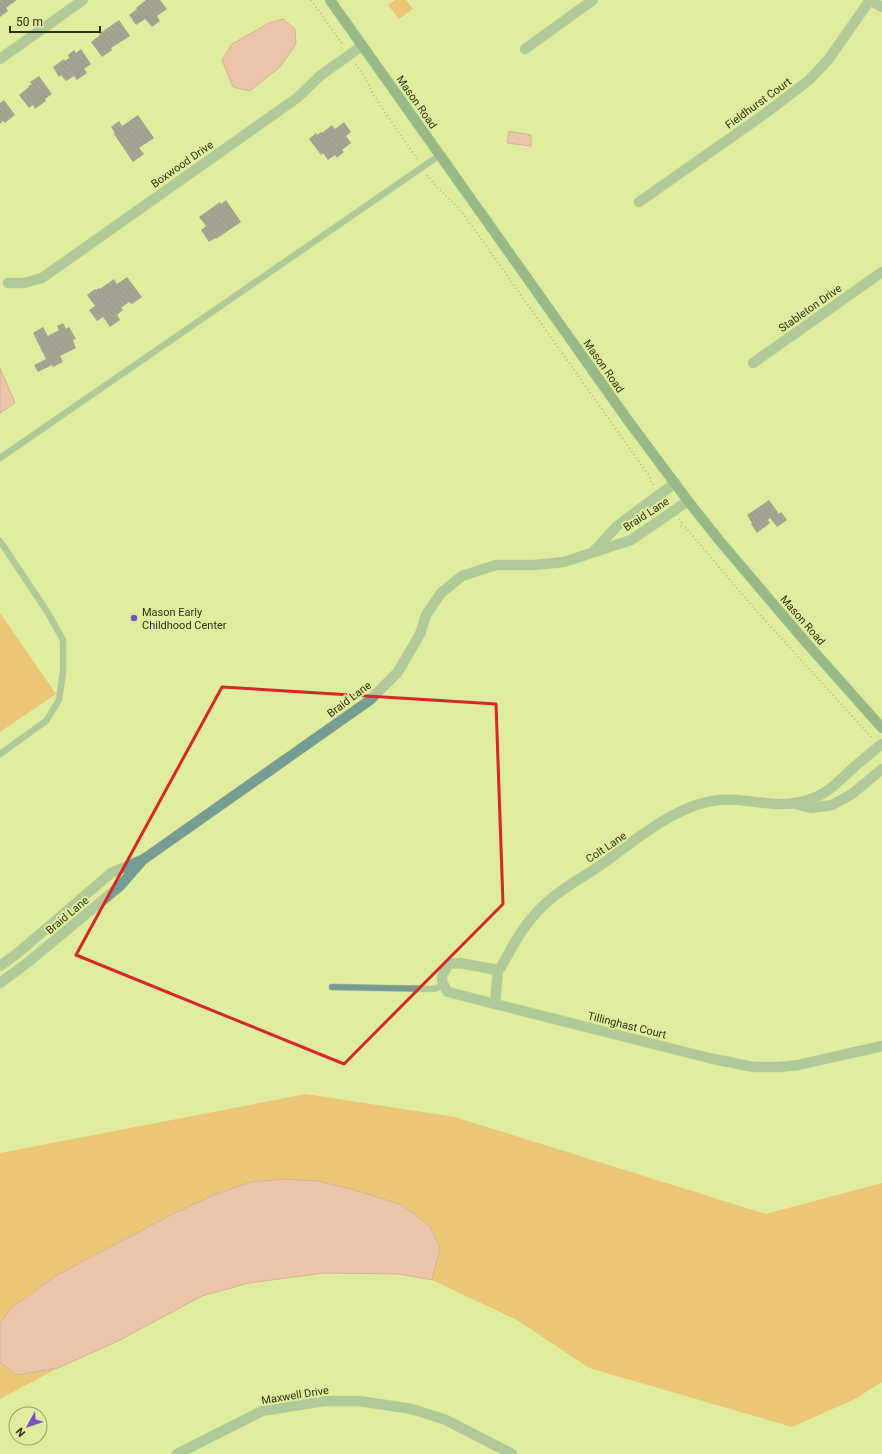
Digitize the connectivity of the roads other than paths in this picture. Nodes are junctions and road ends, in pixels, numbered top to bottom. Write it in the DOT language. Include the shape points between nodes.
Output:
graph roads {
  1 [pos="84,0"];
  2 [pos="330,0"];
  3 [pos="593,0"];
  4 [pos="870,0"];
  5 [pos="882,7"];
  6 [pos="362,46"];
  7 [pos="525,49"];
  8 [pos="0,59"];
  9 [pos="440,155"];
  10 [pos="639,202"];
  11 [pos="882,272"];
  12 [pos="8,283"];
  13 [pos="753,363"];
  14 [pos="0,458"];
  15 [pos="675,483"];
  16 [pos="688,501"];
  17 [pos="0,541"];
  18 [pos="593,552"];
  19 [pos="882,728"];
  20 [pos="882,744"];
  21 [pos="0,754"];
  22 [pos="882,769"];
  23 [pos="794,804"];
  24 [pos="144,859"];
  25 [pos="20,952"];
  26 [pos="27,963"];
  27 [pos="0,966"];
  28 [pos="498,970"];
  29 [pos="0,983"];
  30 [pos="442,985"];
  31 [pos="332,987"];
  32 [pos="495,1004"];
  33 [pos="882,1046"];
  34 [pos="176,1454"];
  35 [pos="512,1454"];
  1 -- 8 [label="street"];
  2 -- 6 [label="main road, Mason Road"];
  3 -- 7 [label="street"];
  4 -- 5 [label="street"];
  4 -- 10 [label="street, Fieldhurst Court" via="828,60 809,80"];
  6 -- 9 [label="main road, Mason Road"];
  6 -- 12 [label="street, Boxwood Drive" via="321,75 290,102 42,278 24,283"];
  9 -- 14 [label="lane"];
  9 -- 15 [label="main road, Mason Road"];
  11 -- 13 [label="street, Stableton Drive"];
  15 -- 16 [label="main road, Mason Road"];
  15 -- 18 [label="street, Braid Lane" via="617,526"];
  16 -- 18 [label="street, Braid Lane" via="631,540"];
  16 -- 19 [label="main road, Mason Road" via="771,602"];
  17 -- 21 [label="lane" via="48,613 62,640 63,672 59,700 46,721"];
  18 -- 24 [label="street, Braid Lane" via="564,562 496,565 462,576 441,593 426,615 420,634 398,672 370,700"];
  20 -- 23 [label="street, Colt Lane" via="828,791"];
  22 -- 23 [label="street, Colt Lane" via="852,794 832,805 811,808"];
  23 -- 28 [label="street, Colt Lane" via="714,801 688,808 672,816 540,909"];
  24 -- 25 [label="street, Braid Lane" via="111,873"];
  24 -- 26 [label="street, Braid Lane" via="120,886"];
  25 -- 26 [label="lane"];
  25 -- 27 [label="street, Braid Lane"];
  26 -- 29 [label="street, Braid Lane"];
  28 -- 30 [label="street" via="460,963 449,964 442,973"];
  28 -- 32 [label="street, Colt Lane"];
  30 -- 31 [label="lane" via="435,988"];
  30 -- 32 [label="street, Tillinghast Court" via="448,992"];
  32 -- 33 [label="street, Tillinghast Court" via="753,1067 798,1065"];
  34 -- 35 [label="street, Maxwell Drive" via="262,1411 324,1401 359,1400 412,1409 446,1420"];
}
